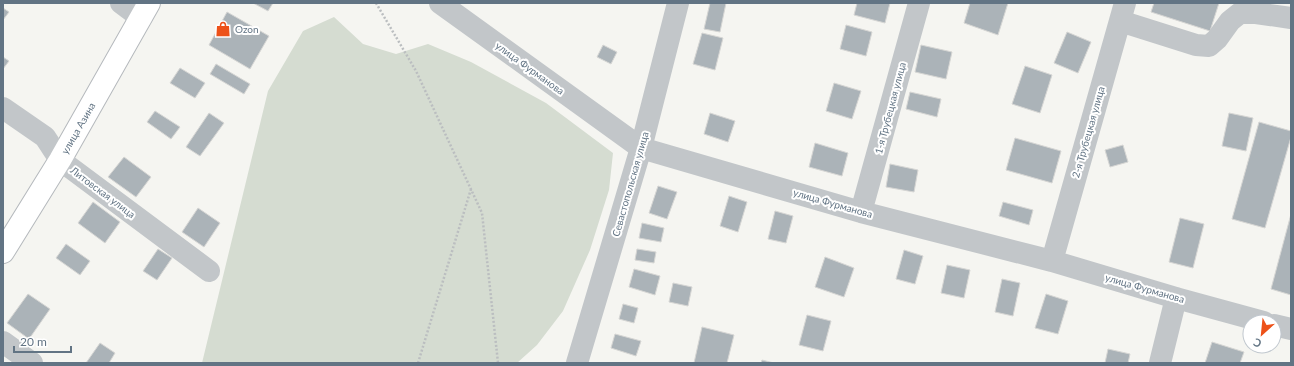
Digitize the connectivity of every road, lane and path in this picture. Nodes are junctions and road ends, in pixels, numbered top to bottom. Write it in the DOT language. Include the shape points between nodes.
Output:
graph roads {
  1 [pos="121,3"];
  2 [pos="376,3"];
  3 [pos="440,3"];
  4 [pos="678,3"];
  5 [pos="919,3"];
  6 [pos="145,10"];
  7 [pos="1122,12"];
  8 [pos="1291,18"];
  9 [pos="3,108"];
  10 [pos="641,148"];
  11 [pos="60,160"];
  12 [pos="471,189"];
  13 [pos="861,212"];
  14 [pos="3,252"];
  15 [pos="1052,261"];
  16 [pos="209,271"];
  17 [pos="1176,298"];
  18 [pos="1242,316"];
  19 [pos="3,342"];
  20 [pos="580,362"];
  21 [pos="32,363"];
  22 [pos="418,363"];
  23 [pos="498,363"];
  24 [pos="1160,363"];
  1 -- 6 [label="street"];
  2 -- 12 [label="path" via="416,71"];
  3 -- 10 [label="street, улица Фурманова"];
  4 -- 10 [label="street, Севастопольская улица"];
  5 -- 13 [label="street, 1-я Трубецкая улица"];
  6 -- 11 [label="main road, улица Азина"];
  7 -- 8 [label="street" via="1196,45 1209,46 1240,13"];
  7 -- 15 [label="street, 2-я Трубецкая улица"];
  9 -- 11 [label="street, Литовская улица" via="45,137"];
  10 -- 13 [label="street, улица Фурманова"];
  10 -- 20 [label="street, Севастопольская улица"];
  11 -- 14 [label="main road, улица Азина"];
  11 -- 16 [label="street, Литовская улица"];
  12 -- 22 [label="path"];
  12 -- 23 [label="path" via="482,213"];
  13 -- 15 [label="street, улица Фурманова"];
  15 -- 17 [label="street, улица Фурманова"];
  17 -- 18 [label="street, улица Фурманова"];
  17 -- 24 [label="street"];
  19 -- 21 [label="street"];
}
